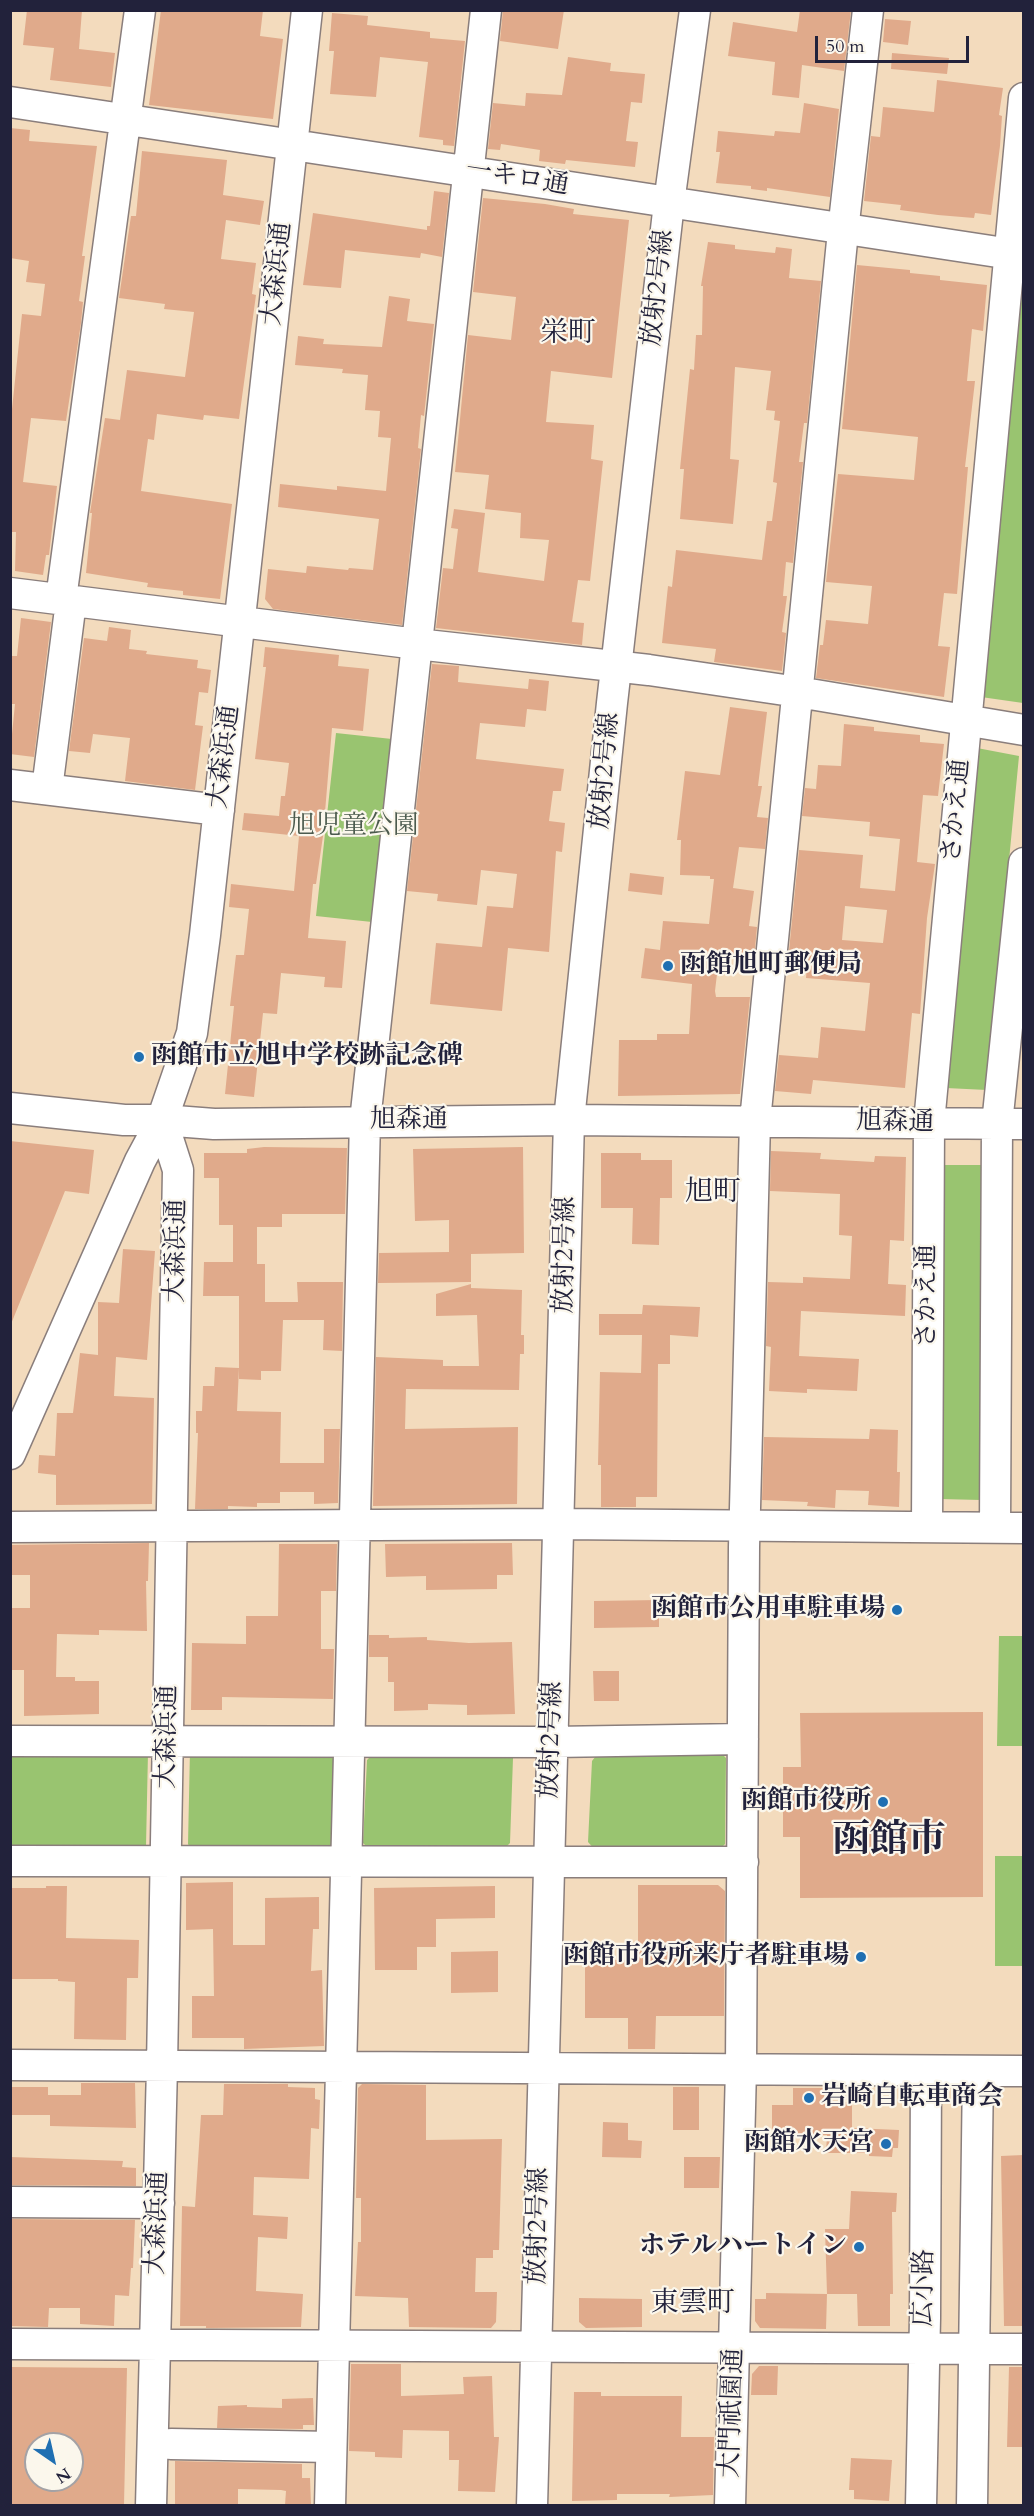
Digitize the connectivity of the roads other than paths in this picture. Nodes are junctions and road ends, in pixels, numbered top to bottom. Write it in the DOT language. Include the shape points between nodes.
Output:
graph roads {
  1 [pos="140,10"];
  2 [pos="307,10"];
  3 [pos="486,10"];
  4 [pos="695,10"];
  5 [pos="868,10"];
  6 [pos="1023,98"];
  7 [pos="10,102"];
  8 [pos="126,120"];
  9 [pos="292,146"];
  10 [pos="468,171"];
  11 [pos="669,203"];
  12 [pos="843,231"];
  13 [pos="1016,255"];
  14 [pos="10,593"];
  15 [pos="65,608"];
  16 [pos="241,622"];
  17 [pos="417,644"];
  18 [pos="617,666"];
  19 [pos="798,692"];
  20 [pos="965,720"];
  21 [pos="1023,730"];
  22 [pos="10,785"];
  23 [pos="47,789"];
  24 [pos="219,810"];
  25 [pos="1023,863"];
  26 [pos="10,1108"];
  27 [pos="162,1120"];
  28 [pos="569,1120"];
  29 [pos="365,1121"];
  30 [pos="755,1121"];
  31 [pos="929,1123"];
  32 [pos="1010,1124"];
  33 [pos="10,1454"];
  34 [pos="559,1524"];
  35 [pos="355,1525"];
  36 [pos="927,1526"];
  37 [pos="10,1527"];
  38 [pos="745,1527"];
  39 [pos="173,1528"];
  40 [pos="1009,1528"];
  41 [pos="743,1739"];
  42 [pos="350,1740"];
  43 [pos="10,1741"];
  44 [pos="168,1742"];
  45 [pos="553,1742"];
  46 [pos="10,1861"];
  47 [pos="165,1861"];
  48 [pos="346,1862"];
  49 [pos="548,1862"];
  50 [pos="743,1862"];
  51 [pos="10,2065"];
  52 [pos="162,2066"];
  53 [pos="339,2067"];
  54 [pos="544,2068"];
  55 [pos="741,2068"];
  56 [pos="926,2071"];
  57 [pos="978,2071"];
  58 [pos="1023,2071"];
  59 [pos="10,2202"];
  60 [pos="159,2203"];
  61 [pos="154,2343"];
  62 [pos="10,2344"];
  63 [pos="333,2346"];
  64 [pos="536,2346"];
  65 [pos="735,2346"];
  66 [pos="923,2348"];
  67 [pos="974,2348"];
  68 [pos="1023,2349"];
  69 [pos="171,2444"];
  70 [pos="331,2447"];
  71 [pos="151,2505"];
  72 [pos="330,2505"];
  73 [pos="532,2505"];
  74 [pos="730,2505"];
  75 [pos="921,2505"];
  76 [pos="972,2505"];
  1 -- 8 [label="street"];
  2 -- 9 [label="street, 大森浜通"];
  3 -- 10 [label="street"];
  4 -- 11 [label="street, 放射2号線"];
  5 -- 12 [label="street, 大門祇園通"];
  6 -- 13 [label="street, さかえ通"];
  7 -- 8 [label="street, 一キロ通"];
  8 -- 9 [label="street, 一キロ通"];
  8 -- 15 [label="street"];
  9 -- 10 [label="street, 一キロ通"];
  9 -- 16 [label="street, 大森浜通"];
  10 -- 11 [label="street, 一キロ通"];
  10 -- 17 [label="street"];
  11 -- 12 [label="street, 一キロ通"];
  11 -- 18 [label="street, 放射2号線"];
  12 -- 13 [label="street, 一キロ通"];
  12 -- 19 [label="street, 大門祇園通"];
  13 -- 20 [label="street, さかえ通"];
  14 -- 15 [label="street"];
  15 -- 16 [label="street"];
  15 -- 23 [label="street"];
  16 -- 17 [label="street"];
  16 -- 24 [label="street, 大森浜通"];
  17 -- 18 [label="street"];
  17 -- 29 [label="street"];
  18 -- 19 [label="street"];
  18 -- 28 [label="street, 放射2号線"];
  19 -- 20 [label="street"];
  19 -- 30 [label="street, 大門祇園通"];
  20 -- 21 [label="street"];
  20 -- 31 [label="street, さかえ通"];
  22 -- 23 [label="street"];
  23 -- 24 [label="street"];
  24 -- 27 [label="street, 大森浜通" via="192,1033"];
  25 -- 32 [label="street"];
  26 -- 27 [label="street, 旭森通"];
  27 -- 29 [label="street, 旭森通" via="214,1124"];
  27 -- 33 [label="street" via="140,1161"];
  27 -- 39 [label="street, 大森浜通" via="178,1170"];
  28 -- 29 [label="street, 旭森通"];
  28 -- 30 [label="street, 旭森通"];
  28 -- 34 [label="street, 放射2号線"];
  29 -- 35 [label="street"];
  30 -- 31 [label="street, 旭森通"];
  30 -- 38 [label="street, 大門祇園通"];
  31 -- 32 [label="street, 旭森通"];
  31 -- 36 [label="street, さかえ通"];
  32 -- 40 [label="street"];
  34 -- 35 [label="street"];
  34 -- 38 [label="street"];
  34 -- 45 [label="street, 放射2号線"];
  35 -- 39 [label="street"];
  35 -- 42 [label="street"];
  36 -- 38 [label="street"];
  36 -- 40 [label="street"];
  37 -- 39 [label="street"];
  38 -- 41 [label="street, 大門祇園通"];
  39 -- 44 [label="street, 大森浜通"];
  41 -- 45 [label="street"];
  41 -- 50 [label="street, 大門祇園通"];
  42 -- 44 [label="street"];
  42 -- 45 [label="street"];
  42 -- 48 [label="street"];
  43 -- 44 [label="street"];
  44 -- 47 [label="street, 大森浜通"];
  45 -- 49 [label="street, 放射2号線"];
  46 -- 47 [label="street"];
  47 -- 48 [label="street"];
  47 -- 52 [label="street, 大森浜通"];
  48 -- 49 [label="street"];
  48 -- 53 [label="street"];
  49 -- 50 [label="street"];
  49 -- 54 [label="street, 放射2号線"];
  50 -- 55 [label="street, 大門祇園通"];
  51 -- 52 [label="street"];
  52 -- 53 [label="street"];
  52 -- 60 [label="street, 大森浜通"];
  53 -- 54 [label="street"];
  53 -- 63 [label="street"];
  54 -- 55 [label="street"];
  54 -- 64 [label="street, 放射2号線"];
  55 -- 56 [label="street"];
  55 -- 65 [label="street, 大門祇園通"];
  56 -- 57 [label="street"];
  56 -- 66 [label="street, 広小路"];
  57 -- 58 [label="street"];
  57 -- 67 [label="street, 広小路"];
  59 -- 60 [label="street"];
  60 -- 61 [label="street, 大森浜通"];
  61 -- 62 [label="street"];
  61 -- 63 [label="street"];
  61 -- 71 [label="street, 大森浜通"];
  63 -- 64 [label="street"];
  63 -- 70 [label="street"];
  64 -- 65 [label="street"];
  64 -- 73 [label="street, 放射2号線"];
  65 -- 66 [label="street"];
  65 -- 74 [label="street, 大門祇園通"];
  66 -- 67 [label="street"];
  66 -- 75 [label="street, 広小路"];
  67 -- 68 [label="street"];
  67 -- 76 [label="street, 広小路"];
  69 -- 70 [label="street"];
  70 -- 72 [label="street"];
}
